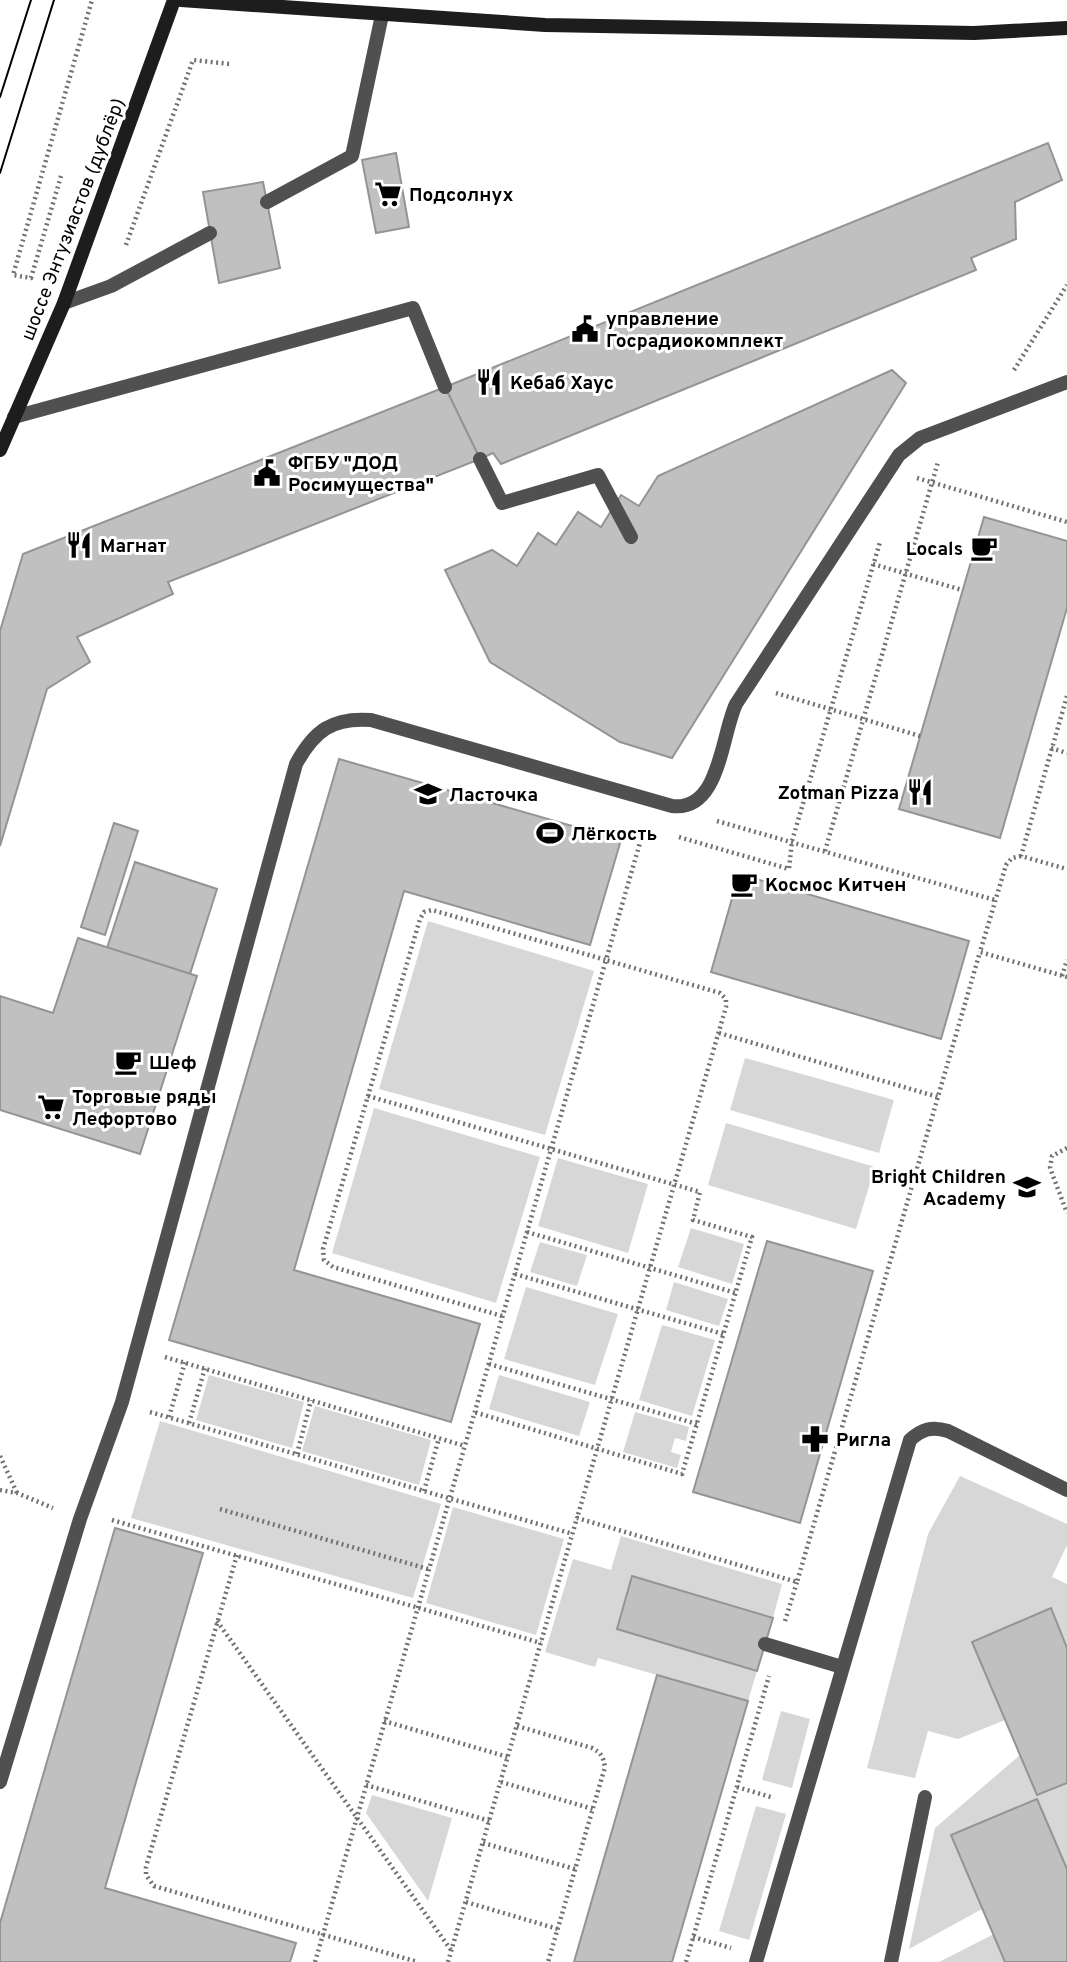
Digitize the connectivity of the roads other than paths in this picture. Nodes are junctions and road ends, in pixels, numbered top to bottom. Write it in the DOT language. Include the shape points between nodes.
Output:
graph roads {
  1 [pos="174,0"];
  2 [pos="181,0"];
  3 [pos="382,15"];
  4 [pos="1067,28"];
  5 [pos="267,202"];
  6 [pos="210,233"];
  7 [pos="64,303"];
  8 [pos="1067,382"];
  9 [pos="446,387"];
  10 [pos="14,417"];
  11 [pos="0,450"];
  12 [pos="480,459"];
  13 [pos="631,537"];
  14 [pos="1067,1490"];
  15 [pos="771,1646"];
  16 [pos="842,1667"];
  17 [pos="0,1782"];
  18 [pos="925,1797"];
  19 [pos="757,1959"];
  20 [pos="891,1962"];
  1 -- 7 [label="street, шоссе Энтузиастов (дублёр)"];
  2 -- 3 [label="street"];
  3 -- 4 [label="street" via="545,25 838,31 997,33"];
  3 -- 5 [label="lane" via="352,156"];
  6 -- 7 [label="lane" via="111,286"];
  7 -- 10 [label="street, шоссе Энтузиастов (дублёр)"];
  8 -- 17 [label="lane" via="914,441 900,455 749,684 730,719 712,779 695,803 662,804 371,719 330,725 307,743 296,764 122,1402 80,1520"];
  9 -- 10 [label="lane" via="413,308"];
  10 -- 11 [label="street, шоссе Энтузиастов (дублёр)"];
  12 -- 13 [label="lane" via="502,503 598,475"];
  14 -- 16 [label="lane" via="948,1430 937,1427 917,1433 905,1452"];
  15 -- 16 [label="lane"];
  16 -- 19 [label="lane"];
  18 -- 20 [label="lane"];
}
